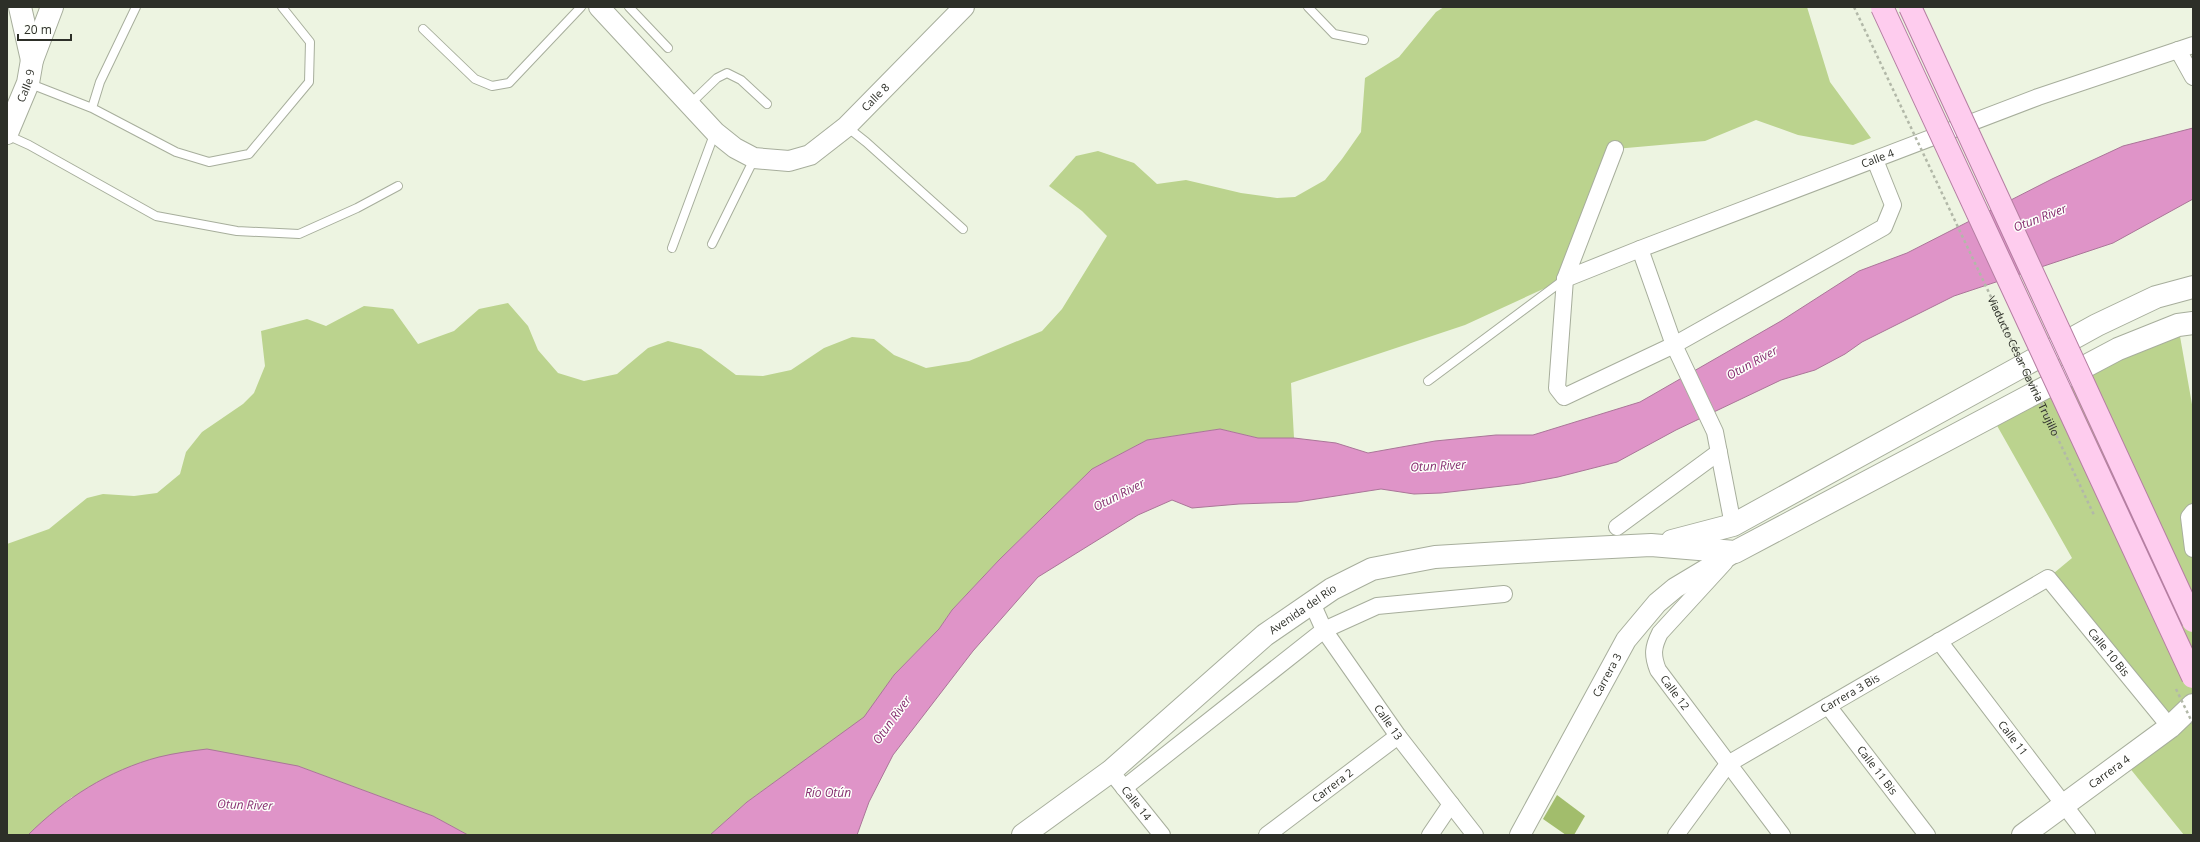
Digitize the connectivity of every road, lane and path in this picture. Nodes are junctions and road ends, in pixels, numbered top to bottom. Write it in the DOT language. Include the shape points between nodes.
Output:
graph roads {
  1 [pos="20,7"];
  2 [pos="52,7"];
  3 [pos="136,7"];
  4 [pos="282,7"];
  5 [pos="581,7"];
  6 [pos="599,7"];
  7 [pos="630,7"];
  8 [pos="1308,7"];
  9 [pos="1854,7"];
  10 [pos="1882,7"];
  11 [pos="1910,7"];
  12 [pos="956,9"];
  13 [pos="423,29"];
  14 [pos="1364,40"];
  15 [pos="2193,45"];
  16 [pos="668,48"];
  17 [pos="2178,50"];
  18 [pos="32,60"];
  19 [pos="2193,76"];
  20 [pos="28,83"];
  21 [pos="768,104"];
  22 [pos="689,105"];
  23 [pos="92,108"];
  24 [pos="846,126"];
  25 [pos="715,132"];
  26 [pos="7,134"];
  27 [pos="1615,149"];
  28 [pos="763,160"];
  29 [pos="1875,160"];
  30 [pos="398,186"];
  31 [pos="963,229"];
  32 [pos="712,244"];
  33 [pos="672,248"];
  34 [pos="1640,249"];
  35 [pos="1565,279"];
  36 [pos="2193,287"];
  37 [pos="2193,323"];
  38 [pos="1674,345"];
  39 [pos="1428,381"];
  40 [pos="1720,452"];
  41 [pos="2193,512"];
  42 [pos="2095,516"];
  43 [pos="1733,525"];
  44 [pos="1617,527"];
  45 [pos="1651,545"];
  46 [pos="2193,549"];
  47 [pos="1735,552"];
  48 [pos="2048,578"];
  49 [pos="1504,594"];
  50 [pos="1312,603"];
  51 [pos="2193,621"];
  52 [pos="1324,630"];
  53 [pos="1939,641"];
  54 [pos="2183,679"];
  55 [pos="2193,705"];
  56 [pos="1828,706"];
  57 [pos="2193,724"];
  58 [pos="2170,727"];
  59 [pos="1398,736"];
  60 [pos="1728,764"];
  61 [pos="1117,779"];
  62 [pos="1451,804"];
  63 [pos="2064,805"];
  64 [pos="1023,835"];
  65 [pos="1162,835"];
  66 [pos="1268,835"];
  67 [pos="1430,835"];
  68 [pos="1475,835"];
  69 [pos="1520,835"];
  70 [pos="1676,835"];
  71 [pos="1782,835"];
  72 [pos="1926,835"];
  73 [pos="2023,835"];
  74 [pos="2087,835"];
  1 -- 18 [label="main road, Calle 9"];
  2 -- 18 [label="main road, Calle 9"];
  3 -- 23 [label="lane" via="100,82"];
  4 -- 23 [label="lane" via="310,42 309,82 249,154 209,162 176,152"];
  5 -- 13 [label="lane" via="509,83 492,86 474,79"];
  6 -- 22 [label="street"];
  7 -- 16 [label="lane"];
  8 -- 14 [label="lane" via="1334,34"];
  9 -- 42 [label="path, Viaducto César Gaviria Trujillo, bridge"];
  10 -- 54 [label="main road, Viaducto César Gaviria Trujillo, bridge"];
  11 -- 51 [label="main road, bridge"];
  12 -- 24 [label="street, Calle 8"];
  15 -- 17 [label="street, Calle 4"];
  17 -- 19 [label="street"];
  17 -- 29 [label="street, Calle 4" via="2038,97"];
  18 -- 20 [label="main road, Calle 9"];
  20 -- 23 [label="lane"];
  20 -- 26 [label="main road, Calle 9"];
  21 -- 22 [label="lane" via="741,80 727,74 717,78"];
  22 -- 25 [label="street"];
  24 -- 28 [label="street, Calle 8" via="810,155 789,162"];
  24 -- 31 [label="lane"];
  25 -- 28 [label="street" via="735,148"];
  25 -- 33 [label="lane"];
  26 -- 30 [label="lane" via="156,216 237,231 299,234"];
  27 -- 35 [label="street"];
  28 -- 32 [label="lane"];
  29 -- 34 [label="street, Calle 4"];
  29 -- 38 [label="street" via="1893,205 1884,227"];
  34 -- 35 [label="street, Calle 4"];
  34 -- 38 [label="street"];
  35 -- 38 [label="street" via="1557,388 1564,397"];
  35 -- 39 [label="lane"];
  36 -- 43 [label="main road" via="2156,297 2097,325"];
  37 -- 47 [label="main road" via="2178,325 2118,349"];
  38 -- 40 [label="street" via="1715,432"];
  40 -- 43 [label="street"];
  40 -- 44 [label="street"];
  41 -- 46 [label="street" via="2189,517"];
  43 -- 45 [label="main road"];
  45 -- 47 [label="main road"];
  45 -- 50 [label="main road, Avenida del Río" via="1414,560 1372,569 1332,589"];
  47 -- 60 [label="street, Calle 12" via="1660,633 1653,648 1658,670"];
  47 -- 69 [label="street, Carrera 3" via="1675,588 1657,603 1626,640"];
  48 -- 53 [label="street, Carrera 3 Bis"];
  48 -- 58 [label="street, Calle 10 Bis"];
  49 -- 52 [label="street" via="1377,606"];
  50 -- 52 [label="street, Calle 13"];
  50 -- 61 [label="main road, Avenida del Río" via="1265,635"];
  52 -- 59 [label="street, Calle 13"];
  52 -- 61 [label="street"];
  53 -- 56 [label="street, Carrera 3 Bis"];
  53 -- 63 [label="street, Calle 11"];
  54 -- 57 [label="path, bridge"];
  55 -- 58 [label="main road, Carrera 4"];
  56 -- 60 [label="street, Carrera 3 Bis"];
  56 -- 72 [label="street, Calle 11 Bis"];
  58 -- 63 [label="main road, Carrera 4"];
  59 -- 62 [label="street, Calle 13"];
  59 -- 66 [label="street, Carrera 2"];
  60 -- 70 [label="street, Carrera 3 Bis"];
  60 -- 71 [label="street, Calle 12"];
  61 -- 64 [label="main road, Avenida del Río"];
  61 -- 65 [label="street, Calle 14"];
  62 -- 67 [label="street"];
  62 -- 68 [label="street, Calle 13"];
  63 -- 73 [label="main road, Carrera 4"];
  63 -- 74 [label="street, Calle 11"];
}
